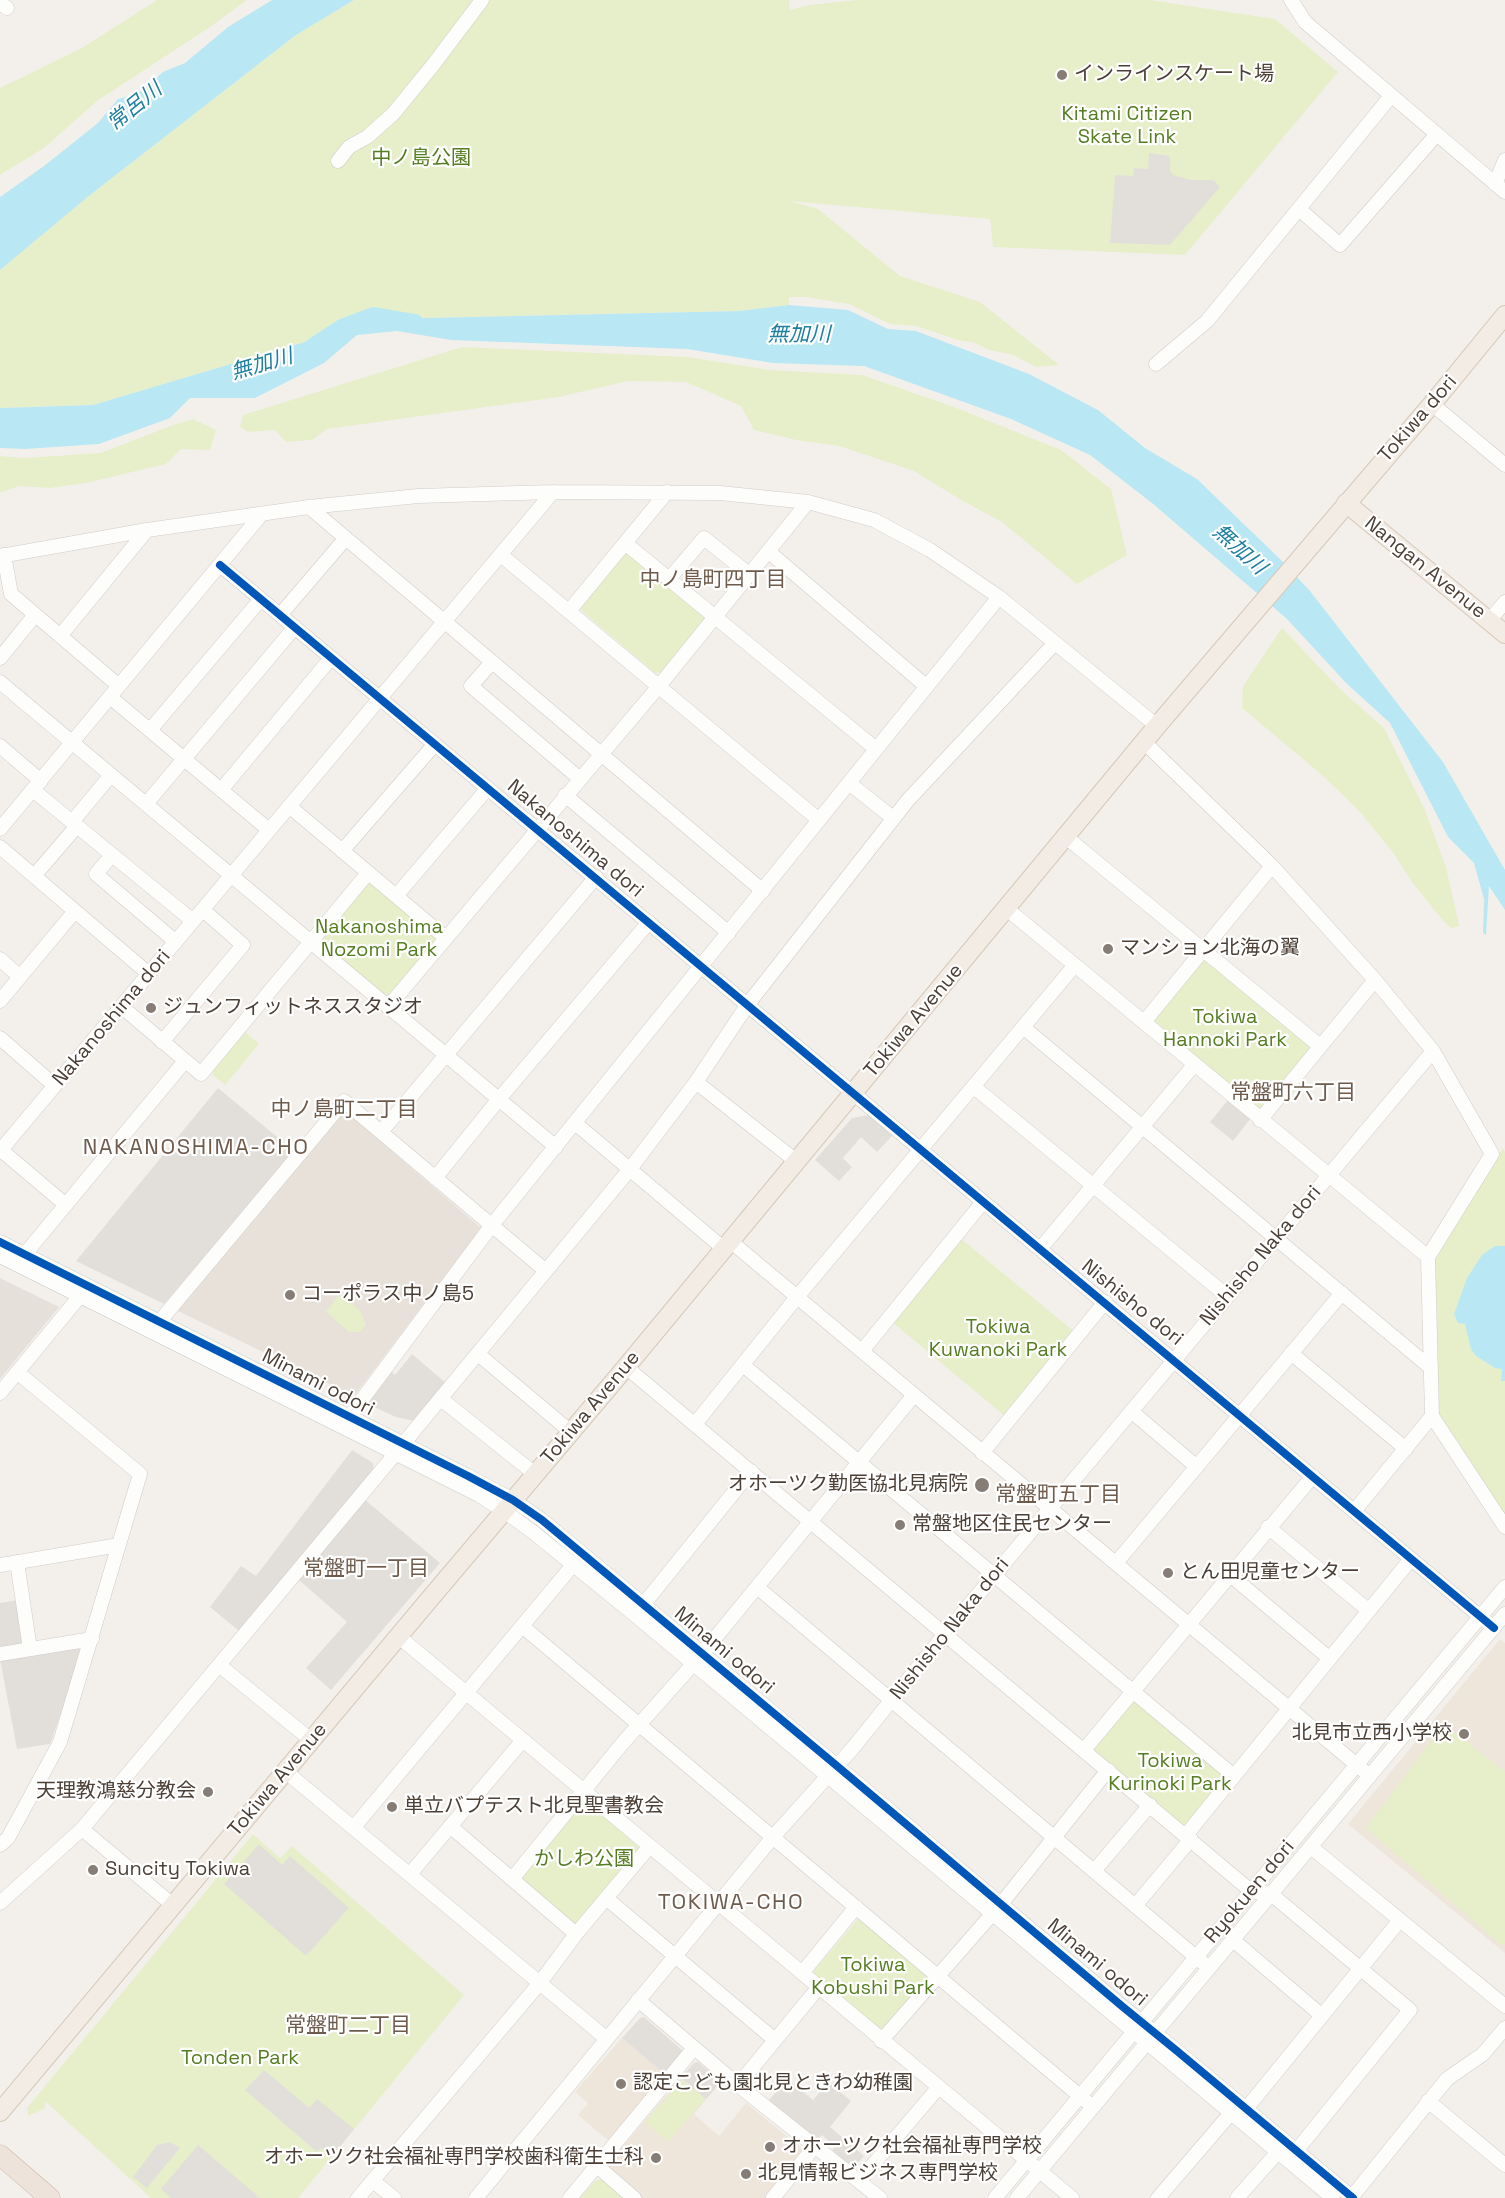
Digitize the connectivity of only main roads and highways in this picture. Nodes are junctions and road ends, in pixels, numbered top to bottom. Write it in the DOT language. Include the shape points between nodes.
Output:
graph roads {
  1 [pos="1505,315"];
  2 [pos="1346,503"];
  3 [pos="1505,634"];
  4 [pos="1178,701"];
  5 [pos="0,2112"];
  6 [pos="0,2155"];
  7 [pos="50,2198"];
  1 -- 2 [label="main road, Tokiwa dori"];
  2 -- 3 [label="main road, Nangan Avenue"];
  2 -- 4 [label="main road, Tokiwa dori"];
  4 -- 5 [label="main road, Tokiwa Avenue" via="627,1367"];
  6 -- 7 [label="highway"];
}
